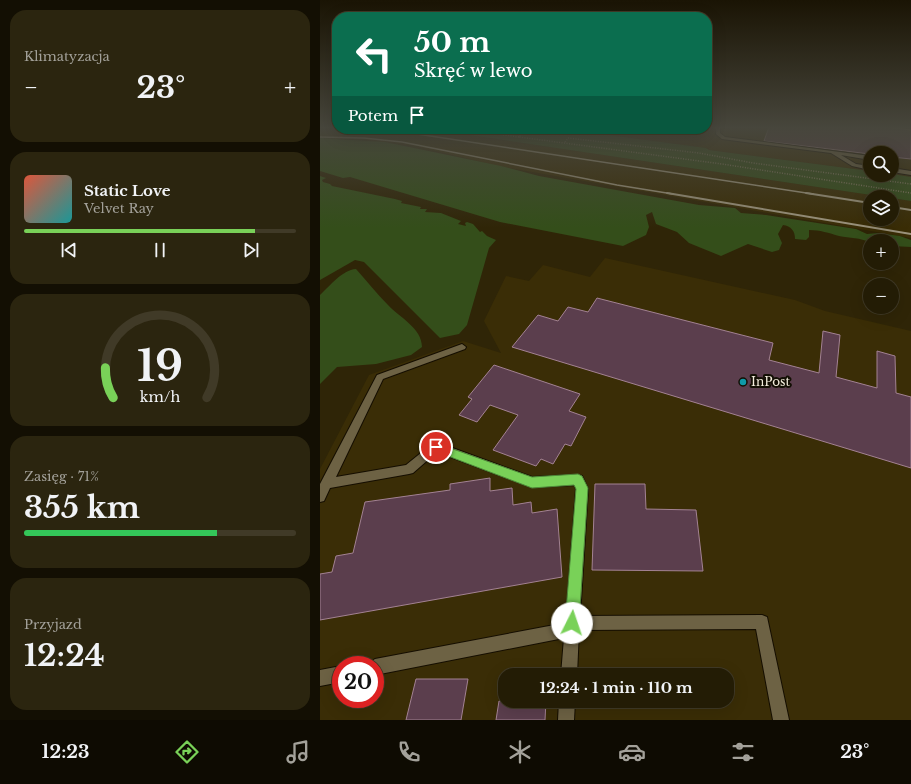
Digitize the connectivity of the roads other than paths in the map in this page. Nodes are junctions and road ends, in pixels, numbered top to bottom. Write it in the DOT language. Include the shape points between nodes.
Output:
graph roads {
  1 [pos="847,161"];
  2 [pos="863,167"];
  3 [pos="899,171"];
  4 [pos="911,173"];
  5 [pos="462,347"];
  6 [pos="326,484"];
  7 [pos="320,497"];
  8 [pos="572,626"];
  9 [pos="384,665"];
  10 [pos="569,668"];
  11 [pos="332,676"];
  12 [pos="320,678"];
  13 [pos="567,708"];
  14 [pos="566,720"];
  15 [pos="781,720"];
  1 -- 2 [label="lane"];
  3 -- 4 [label="lane"];
  5 -- 6 [label="lane" via="380,377"];
  6 -- 7 [label="lane"];
  6 -- 8 [label="lane" via="409,469 436,447 532,482 578,480 582,488"];
  8 -- 9 [label="lane"];
  8 -- 10 [label="lane"];
  8 -- 15 [label="lane" via="762,622"];
  11 -- 12 [label="lane"];
  13 -- 14 [label="lane"];
}
